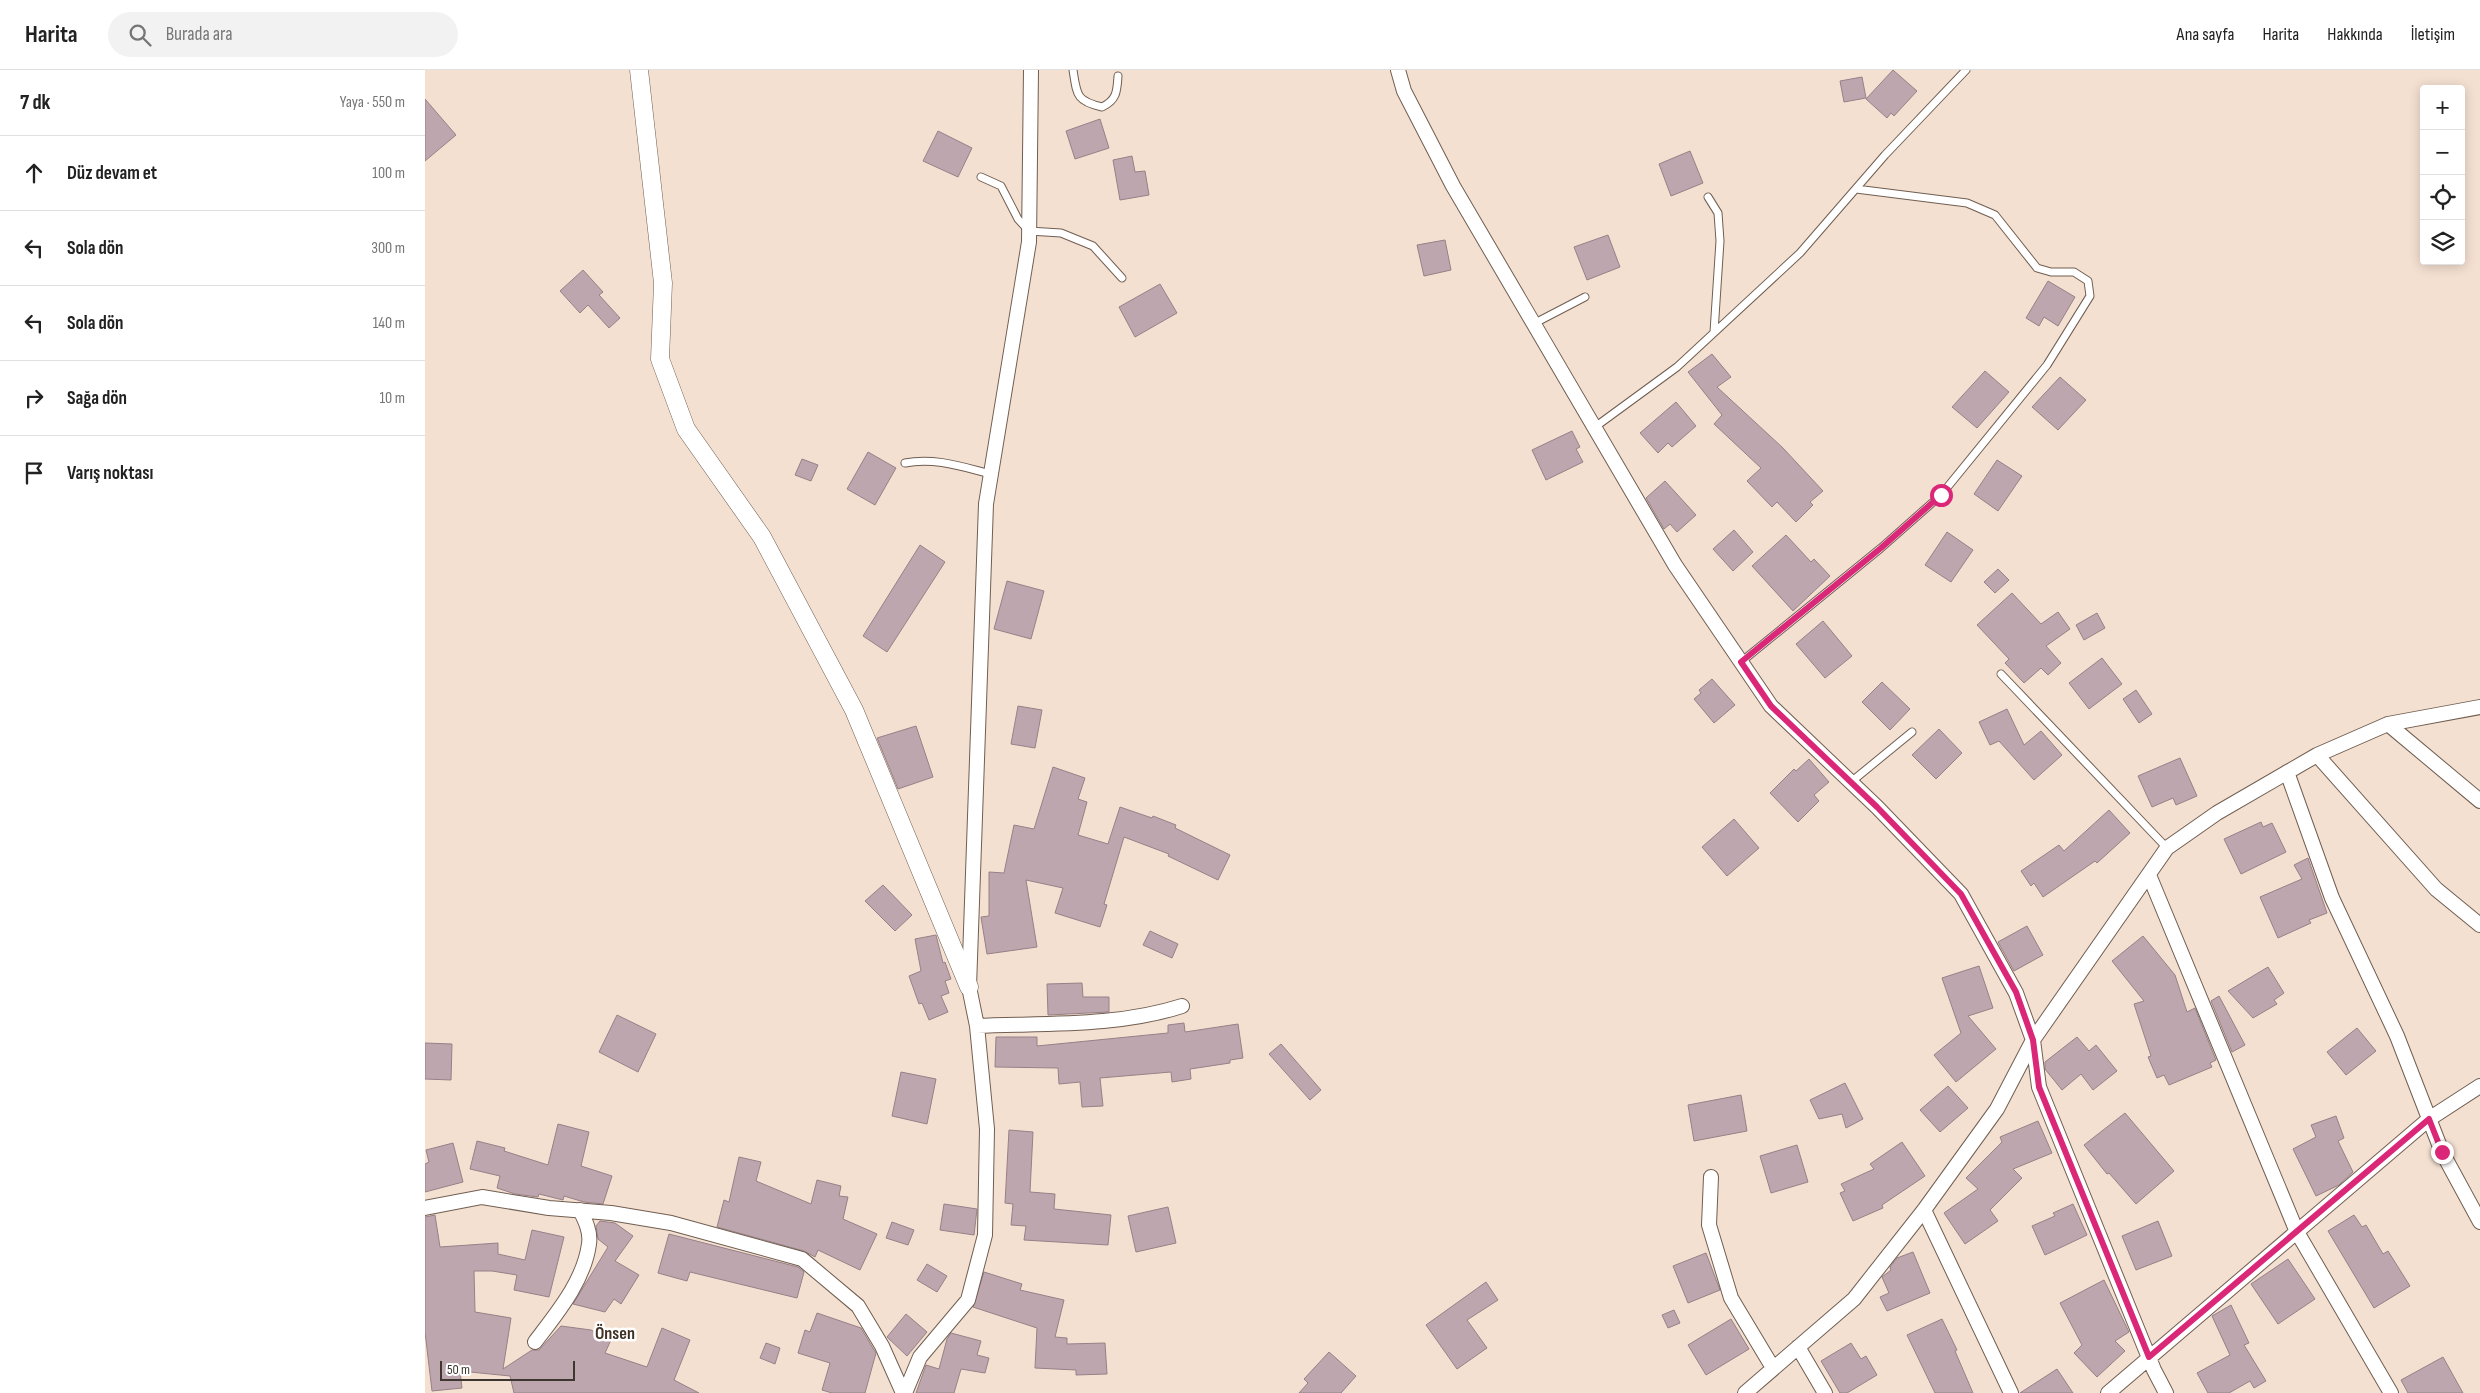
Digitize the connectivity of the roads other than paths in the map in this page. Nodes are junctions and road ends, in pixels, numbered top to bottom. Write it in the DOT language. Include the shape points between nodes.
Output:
graph roads {
  1 [pos="639,70"];
  2 [pos="1031,70"];
  3 [pos="1073,70"];
  4 [pos="1398,70"];
  5 [pos="1967,70"];
  6 [pos="1118,76"];
  7 [pos="981,177"];
  8 [pos="1856,188"];
  9 [pos="1708,197"];
  10 [pos="1029,231"];
  11 [pos="1122,278"];
  12 [pos="1585,297"];
  13 [pos="1535,323"];
  14 [pos="1714,332"];
  15 [pos="1595,427"];
  16 [pos="905,463"];
  17 [pos="991,474"];
  18 [pos="1741,662"];
  19 [pos="2001,674"];
  20 [pos="2480,707"];
  21 [pos="2388,724"];
  22 [pos="1912,732"];
  23 [pos="2317,755"];
  24 [pos="2287,772"];
  25 [pos="1851,782"];
  26 [pos="2480,800"];
  27 [pos="2167,848"];
  28 [pos="2149,875"];
  29 [pos="2480,925"];
  30 [pos="969,987"];
  31 [pos="1182,1006"];
  32 [pos="977,1026"];
  33 [pos="2033,1040"];
  34 [pos="2480,1086"];
  35 [pos="2429,1119"];
  36 [pos="1711,1177"];
  37 [pos="425,1208"];
  38 [pos="580,1210"];
  39 [pos="1924,1210"];
  40 [pos="2480,1222"];
  41 [pos="2297,1232"];
  42 [pos="535,1342"];
  43 [pos="1798,1347"];
  44 [pos="2149,1357"];
  45 [pos="1773,1368"];
  46 [pos="904,1393"];
  47 [pos="1745,1393"];
  48 [pos="1825,1393"];
  49 [pos="2011,1393"];
  50 [pos="2108,1393"];
  51 [pos="2166,1393"];
  52 [pos="2391,1393"];
  1 -- 30 [label="street" via="663,282 660,360 686,429 762,537 854,710"];
  2 -- 10 [label="street"];
  3 -- 6 [label="lane" via="1078,96 1083,102 1103,107 1112,102 1117,93"];
  4 -- 13 [label="street" via="1404,91 1453,186"];
  5 -- 8 [label="lane"];
  7 -- 10 [label="lane" via="1001,186 1018,219"];
  8 -- 14 [label="lane" via="1800,253"];
  8 -- 18 [label="lane" via="1967,204 1995,215 2037,268 2074,272 2088,281 2090,296 2047,365 1941,495"];
  9 -- 14 [label="lane" via="1718,213 1720,241"];
  10 -- 11 [label="lane" via="1061,233 1093,246"];
  10 -- 17 [label="street"];
  12 -- 13 [label="lane"];
  13 -- 15 [label="street"];
  14 -- 15 [label="lane" via="1677,367"];
  15 -- 18 [label="street" via="1675,565"];
  16 -- 17 [label="lane" via="919,460 941,462"];
  17 -- 30 [label="street" via="986,504"];
  18 -- 25 [label="street" via="1771,706"];
  19 -- 27 [label="lane"];
  20 -- 21 [label="street"];
  21 -- 23 [label="street"];
  21 -- 26 [label="street"];
  22 -- 25 [label="lane"];
  23 -- 24 [label="street"];
  23 -- 29 [label="street" via="2436,889"];
  24 -- 27 [label="street" via="2217,813"];
  24 -- 35 [label="street" via="2332,898 2397,1036"];
  25 -- 33 [label="street" via="1961,894 2016,992"];
  27 -- 28 [label="street"];
  28 -- 33 [label="street"];
  28 -- 41 [label="street"];
  30 -- 32 [label="street"];
  31 -- 32 [label="street" via="1099,1021"];
  32 -- 46 [label="street" via="987,1129 985,1235 967,1300 920,1356"];
  33 -- 39 [label="street" via="1997,1109"];
  33 -- 44 [label="street" via="2039,1087"];
  34 -- 35 [label="street"];
  35 -- 40 [label="street" via="2442,1152"];
  35 -- 41 [label="street"];
  36 -- 45 [label="street" via="1709,1225 1731,1298"];
  37 -- 38 [label="street" via="482,1197"];
  38 -- 42 [label="street" via="587,1226 589,1243 576,1284"];
  38 -- 46 [label="street" via="671,1223 802,1259 858,1306 882,1346"];
  39 -- 43 [label="street" via="1854,1299"];
  39 -- 49 [label="street"];
  41 -- 44 [label="street"];
  41 -- 52 [label="street"];
  43 -- 45 [label="street"];
  43 -- 48 [label="street"];
  44 -- 50 [label="street"];
  44 -- 51 [label="street"];
  45 -- 47 [label="street"];
}
